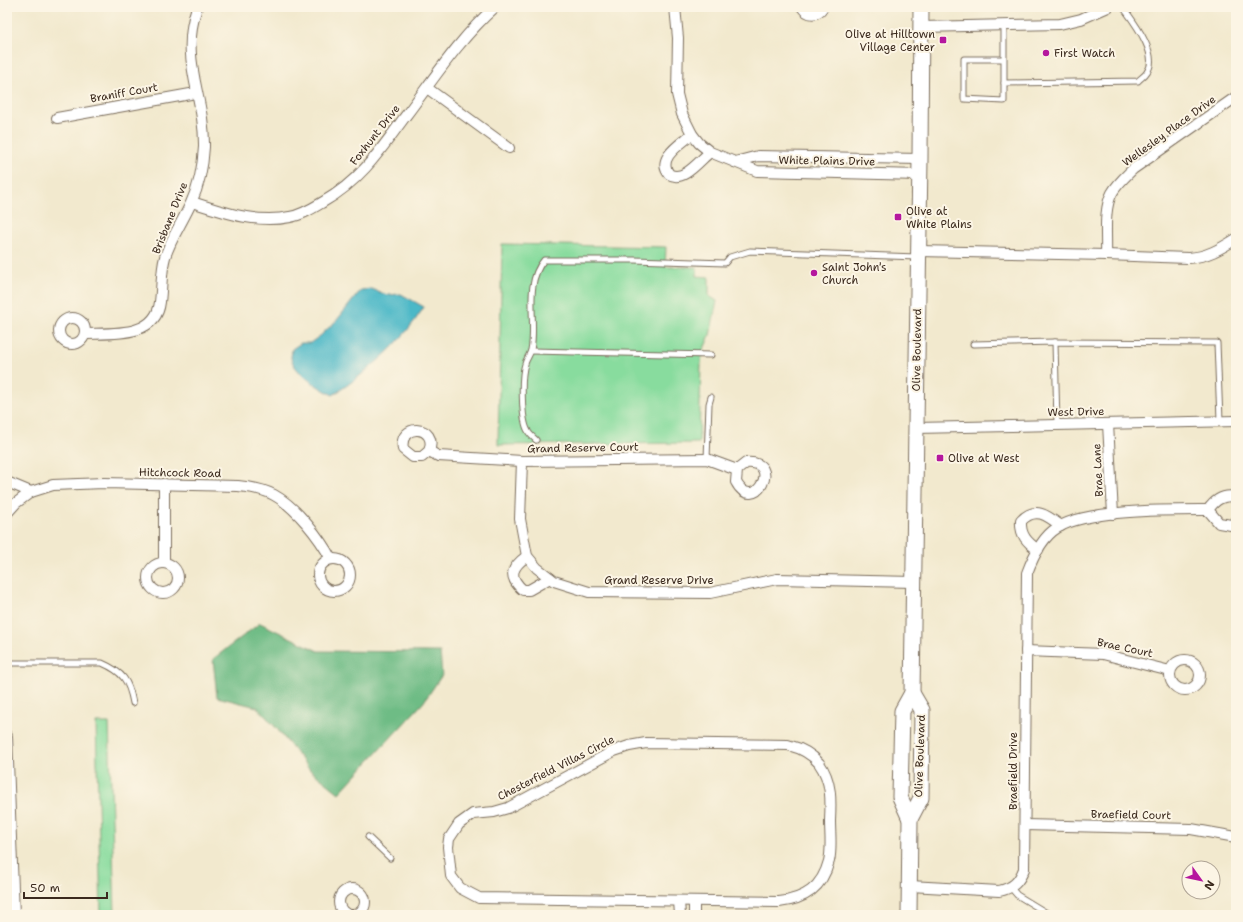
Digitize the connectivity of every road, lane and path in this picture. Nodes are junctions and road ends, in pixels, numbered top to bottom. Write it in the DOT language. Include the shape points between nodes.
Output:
graph roads {
  1 [pos="197,7"];
  2 [pos="495,7"];
  3 [pos="675,7"];
  4 [pos="802,7"];
  5 [pos="823,7"];
  6 [pos="921,7"];
  7 [pos="1108,7"];
  8 [pos="1123,7"];
  9 [pos="1092,11"];
  10 [pos="1004,25"];
  11 [pos="921,27"];
  12 [pos="1004,59"];
  13 [pos="1004,83"];
  14 [pos="426,88"];
  15 [pos="196,93"];
  16 [pos="1236,97"];
  17 [pos="57,118"];
  18 [pos="692,134"];
  19 [pos="509,148"];
  20 [pos="710,152"];
  21 [pos="920,159"];
  22 [pos="735,162"];
  23 [pos="920,175"];
  24 [pos="192,202"];
  25 [pos="1236,239"];
  26 [pos="919,254"];
  27 [pos="1106,255"];
  28 [pos="85,334"];
  29 [pos="1055,342"];
  30 [pos="973,344"];
  31 [pos="531,351"];
  32 [pos="711,355"];
  33 [pos="711,397"];
  34 [pos="1220,420"];
  35 [pos="1236,421"];
  36 [pos="1108,424"];
  37 [pos="1057,425"];
  38 [pos="916,428"];
  39 [pos="536,440"];
  40 [pos="429,451"];
  41 [pos="707,459"];
  42 [pos="522,461"];
  43 [pos="737,470"];
  44 [pos="7,482"];
  45 [pos="164,484"];
  46 [pos="31,492"];
  47 [pos="1236,497"];
  48 [pos="1208,510"];
  49 [pos="7,513"];
  50 [pos="1113,514"];
  51 [pos="1236,522"];
  52 [pos="1061,526"];
  53 [pos="1038,550"];
  54 [pos="527,556"];
  55 [pos="331,559"];
  56 [pos="164,563"];
  57 [pos="550,578"];
  58 [pos="914,582"];
  59 [pos="1026,651"];
  60 [pos="7,663"];
  61 [pos="1170,671"];
  62 [pos="912,693"];
  63 [pos="133,703"];
  64 [pos="7,736"];
  65 [pos="910,819"];
  66 [pos="1025,825"];
  67 [pos="368,837"];
  68 [pos="1236,837"];
  69 [pos="390,858"];
  70 [pos="910,886"];
  71 [pos="1011,888"];
  72 [pos="680,901"];
  73 [pos="694,901"];
  74 [pos="14,915"];
  75 [pos="680,915"];
  76 [pos="694,915"];
  77 [pos="909,915"];
  78 [pos="1050,915"];
  1 -- 15 [label="street, Brisbane Drive" via="191,26 190,57"];
  2 -- 14 [label="street, Foxhunt Drive" via="466,36"];
  3 -- 18 [label="street, White Plains Drive" via="678,38 677,94 682,114"];
  4 -- 5 [label="street" via="815,14"];
  6 -- 11 [label="main road, Olive Boulevard"];
  7 -- 9 [label="street"];
  8 -- 13 [label="lane" via="1147,42 1150,58 1148,72 1138,81"];
  9 -- 10 [label="street" via="1060,24"];
  10 -- 11 [label="street"];
  10 -- 12 [label="lane"];
  11 -- 21 [label="main road, Olive Boulevard"];
  12 -- 13 [label="lane"];
  12 -- 13 [label="lane" via="964,59 964,100 1004,100"];
  14 -- 19 [label="street"];
  14 -- 24 [label="street, Foxhunt Drive" via="366,168 334,196 311,210 291,217 254,218 231,215"];
  15 -- 17 [label="street, Braniff Court"];
  15 -- 24 [label="street, Brisbane Drive" via="203,120 204,148 201,172"];
  16 -- 27 [label="street, Wellesley Place Drive" via="1121,181 1112,193 1107,209"];
  18 -- 20 [label="street, White Plains Drive"];
  18 -- 20 [label="street" via="666,159 664,166 669,174 682,176"];
  20 -- 22 [label="street, White Plains Drive"];
  21 -- 22 [label="street, White Plains Drive" via="758,156"];
  21 -- 23 [label="main road, Olive Boulevard"];
  22 -- 23 [label="street, White Plains Drive" via="757,171"];
  23 -- 26 [label="main road, Olive Boulevard"];
  24 -- 28 [label="street, Brisbane Drive" via="165,257 160,304 150,323 138,330"];
  25 -- 27 [label="street" via="1201,257"];
  26 -- 27 [label="street"];
  26 -- 31 [label="lane" via="750,251 730,257 725,263 544,260 535,274"];
  26 -- 38 [label="main road, Olive Boulevard"];
  29 -- 30 [label="lane"];
  29 -- 34 [label="lane" via="1217,343"];
  29 -- 37 [label="lane"];
  31 -- 32 [label="lane"];
  31 -- 39 [label="lane" via="525,363 523,414 527,431"];
  33 -- 41 [label="lane"];
  34 -- 35 [label="street, West Drive"];
  34 -- 36 [label="street, West Drive"];
  36 -- 37 [label="street, West Drive"];
  36 -- 50 [label="street, Brae Lane"];
  37 -- 38 [label="street, West Drive"];
  38 -- 58 [label="main road, Olive Boulevard"];
  40 -- 42 [label="street, Grand Reserve Court" via="438,456"];
  41 -- 42 [label="street, Grand Reserve Court"];
  41 -- 43 [label="street, Grand Reserve Court"];
  42 -- 54 [label="street" via="520,519"];
  44 -- 46 [label="street"];
  45 -- 46 [label="street, Hitchcock Road" via="65,483"];
  45 -- 55 [label="street, Hitchcock Road" via="258,488 274,495 287,504 304,522 324,545"];
  45 -- 56 [label="street"];
  46 -- 49 [label="street, Hitchcock Road" via="16,502"];
  47 -- 48 [label="street" via="1223,496"];
  48 -- 50 [label="street, Braefield Drive"];
  48 -- 51 [label="street" via="1219,523 1228,525"];
  50 -- 52 [label="street, Braefield Drive"];
  52 -- 53 [label="street, Braefield Drive"];
  52 -- 53 [label="street" via="1038,512 1027,515 1020,521 1020,530 1024,538"];
  53 -- 59 [label="street, Braefield Drive" via="1027,573"];
  54 -- 57 [label="street, Grand Reserve Drive"];
  54 -- 57 [label="street" via="513,571 516,585 522,590 529,590"];
  57 -- 58 [label="street, Grand Reserve Drive" via="590,592 710,594 777,579"];
  58 -- 62 [label="main road, Olive Boulevard"];
  59 -- 61 [label="street, Brae Court" via="1103,654"];
  59 -- 66 [label="street, Braefield Drive"];
  60 -- 63 [label="lane" via="102,664 116,669 124,678"];
  62 -- 65 [label="main road, Olive Boulevard" via="902,711 900,798"];
  62 -- 65 [label="main road, Olive Boulevard" via="922,710 921,798"];
  64 -- 74 [label="street"];
  65 -- 70 [label="main road, Olive Boulevard"];
  66 -- 68 [label="street, Braefield Court" via="1191,829"];
  66 -- 71 [label="street, Braefield Drive" via="1024,869 1020,879"];
  67 -- 69 [label="lane"];
  70 -- 71 [label="street" via="999,891"];
  70 -- 77 [label="main road, Olive Boulevard"];
  71 -- 78 [label="lane" via="1017,895"];
  72 -- 73 [label="street, Chesterfield Villas Circle"];
  72 -- 73 [label="street, Chesterfield Villas Circle" via="479,898 467,893 451,876 449,839 466,817 508,808 614,751 635,744 788,745 801,749 815,758 826,774 830,786 830,853 825,872 812,891 803,897 779,902"];
  72 -- 75 [label="street"];
  73 -- 76 [label="street"];
}
